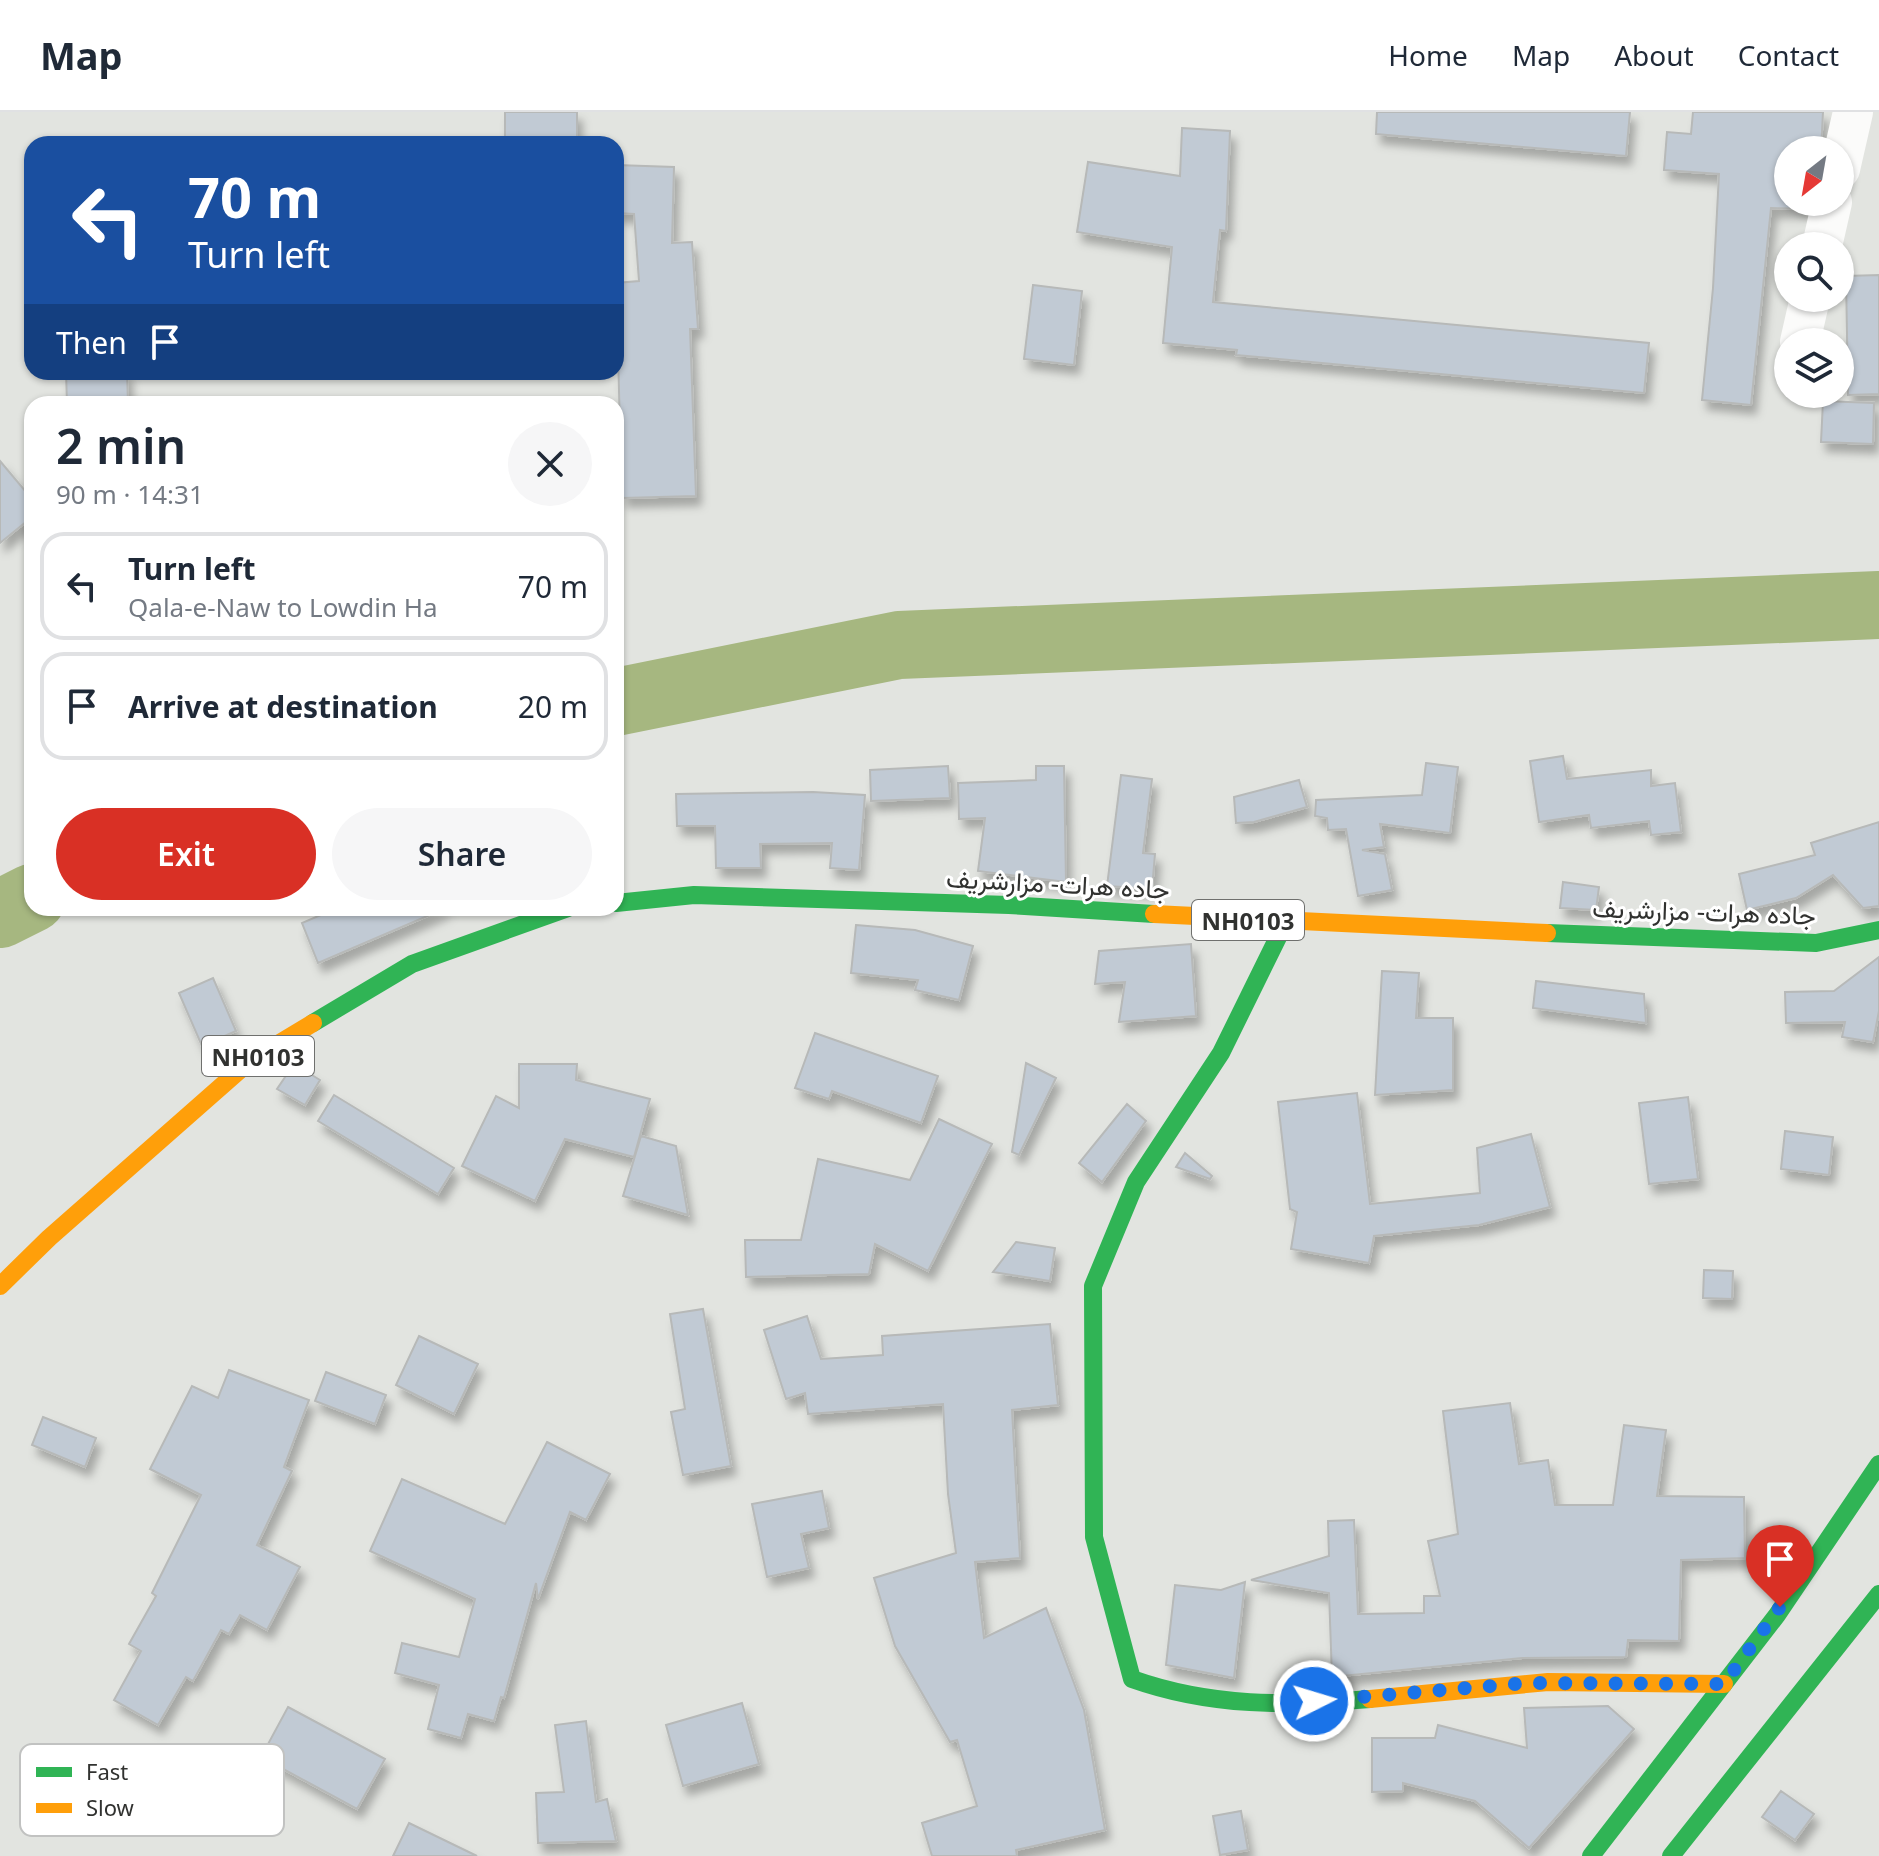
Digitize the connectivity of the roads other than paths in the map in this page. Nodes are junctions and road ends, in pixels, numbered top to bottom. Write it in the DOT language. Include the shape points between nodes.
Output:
graph roads {
  1 [pos="1853,112"];
  2 [pos="1848,136"];
  3 [pos="624,902"];
  4 [pos="546,916"];
  5 [pos="1285,923"];
  6 [pos="1879,930"];
  7 [pos="0,1286"];
  8 [pos="1879,1464"];
  9 [pos="1879,1594"];
  10 [pos="1724,1684"];
  11 [pos="1591,1856"];
  12 [pos="1671,1856"];
  1 -- 2 [label="street"];
  3 -- 5 [label="main road, جاده هرات- مزارشریف / NH0103" via="694,895 1009,905"];
  4 -- 7 [label="main road, NH0103" via="412,964 250,1061"];
  5 -- 6 [label="main road, جاده هرات- مزارشریف / NH0103" via="1816,943"];
  5 -- 10 [label="main road" via="1221,1053 1136,1182 1093,1286 1094,1537 1132,1679 1157,1691 1254,1707 1527,1683"];
  8 -- 10 [label="main road"];
  9 -- 12 [label="main road"];
  10 -- 11 [label="main road"];
}
